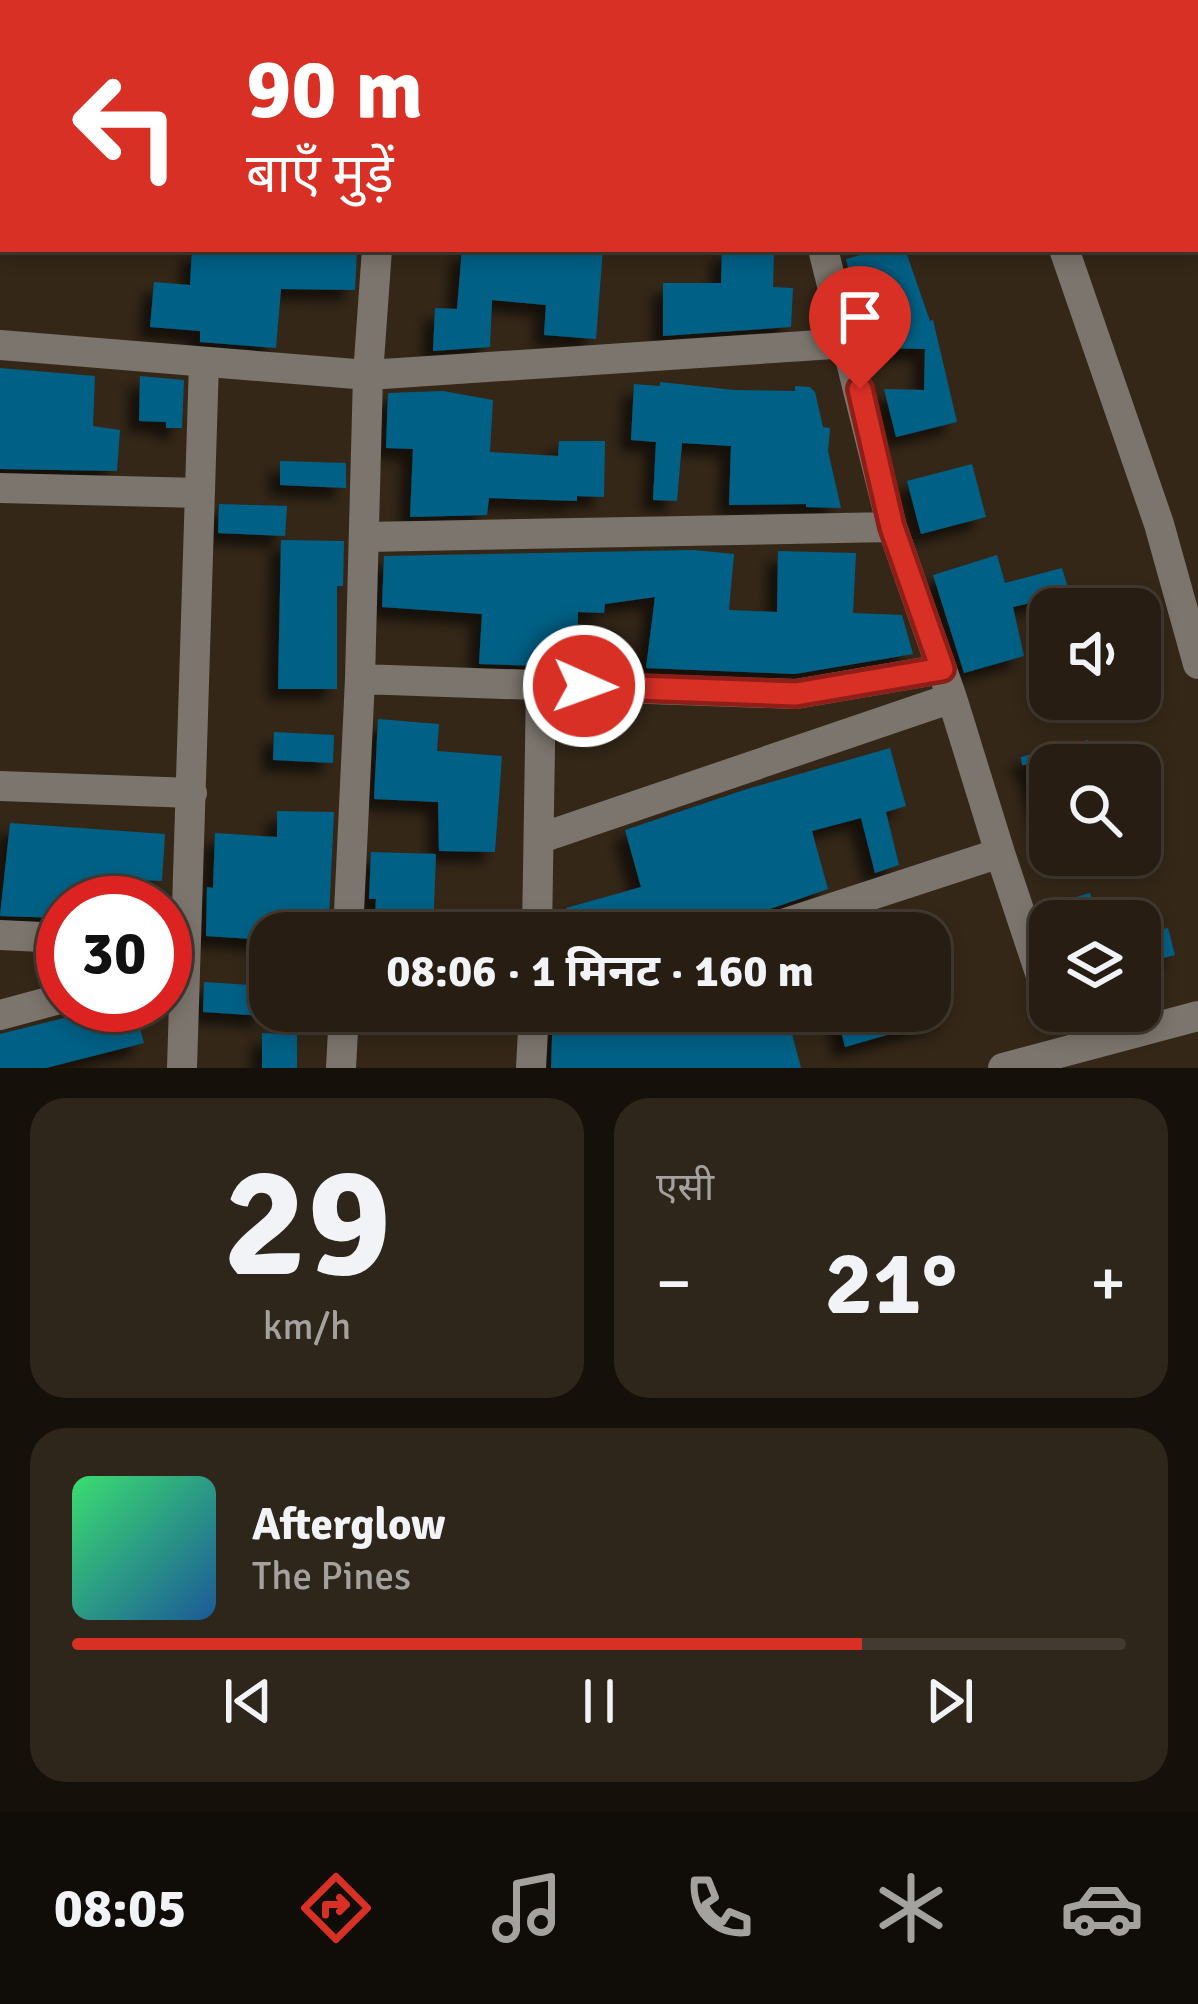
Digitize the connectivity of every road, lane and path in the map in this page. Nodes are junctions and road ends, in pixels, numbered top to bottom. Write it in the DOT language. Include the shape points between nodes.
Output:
graph roads {
  1 [pos="377,252"];
  2 [pos="824,252"];
  3 [pos="1065,252"];
  4 [pos="849,344"];
  5 [pos="0,345"];
  6 [pos="204,362"];
  7 [pos="368,375"];
  8 [pos="0,488"];
  9 [pos="200,493"];
  10 [pos="892,527"];
  11 [pos="364,536"];
  12 [pos="1198,664"];
  13 [pos="360,679"];
  14 [pos="947,683"];
  15 [pos="541,685"];
  16 [pos="0,785"];
  17 [pos="192,794"];
  18 [pos="541,838"];
  19 [pos="1000,853"];
  20 [pos="184,876"];
  21 [pos="349,912"];
  22 [pos="538,912"];
  23 [pos="819,912"];
  24 [pos="0,935"];
  25 [pos="36,937"];
  26 [pos="1029,941"];
  27 [pos="36,1005"];
  28 [pos="0,1015"];
  29 [pos="1196,1028"];
  30 [pos="180,1032"];
  31 [pos="340,1032"];
  32 [pos="533,1032"];
  33 [pos="1060,1032"];
  34 [pos="1066,1050"];
  35 [pos="334,1066"];
  36 [pos="182,1068"];
  37 [pos="531,1068"];
  38 [pos="1003,1068"];
  1 -- 7 [label="street"];
  2 -- 4 [label="street"];
  3 -- 12 [label="street"];
  4 -- 7 [label="street"];
  4 -- 10 [label="street"];
  5 -- 6 [label="street"];
  6 -- 7 [label="street"];
  6 -- 9 [label="street"];
  7 -- 11 [label="street"];
  8 -- 9 [label="street"];
  9 -- 17 [label="street"];
  10 -- 11 [label="street"];
  10 -- 14 [label="street"];
  11 -- 13 [label="street"];
  13 -- 15 [label="street"];
  13 -- 21 [label="street"];
  14 -- 15 [label="street" via="796,694"];
  14 -- 18 [label="street"];
  14 -- 19 [label="street"];
  15 -- 18 [label="street"];
  16 -- 17 [label="street"];
  17 -- 20 [label="street"];
  18 -- 22 [label="street"];
  19 -- 23 [label="street"];
  19 -- 26 [label="street"];
  24 -- 25 [label="street"];
  27 -- 28 [label="street"];
  29 -- 34 [label="street"];
  30 -- 36 [label="street"];
  31 -- 35 [label="street"];
  32 -- 37 [label="street"];
  33 -- 34 [label="street"];
  34 -- 38 [label="street"];
}
